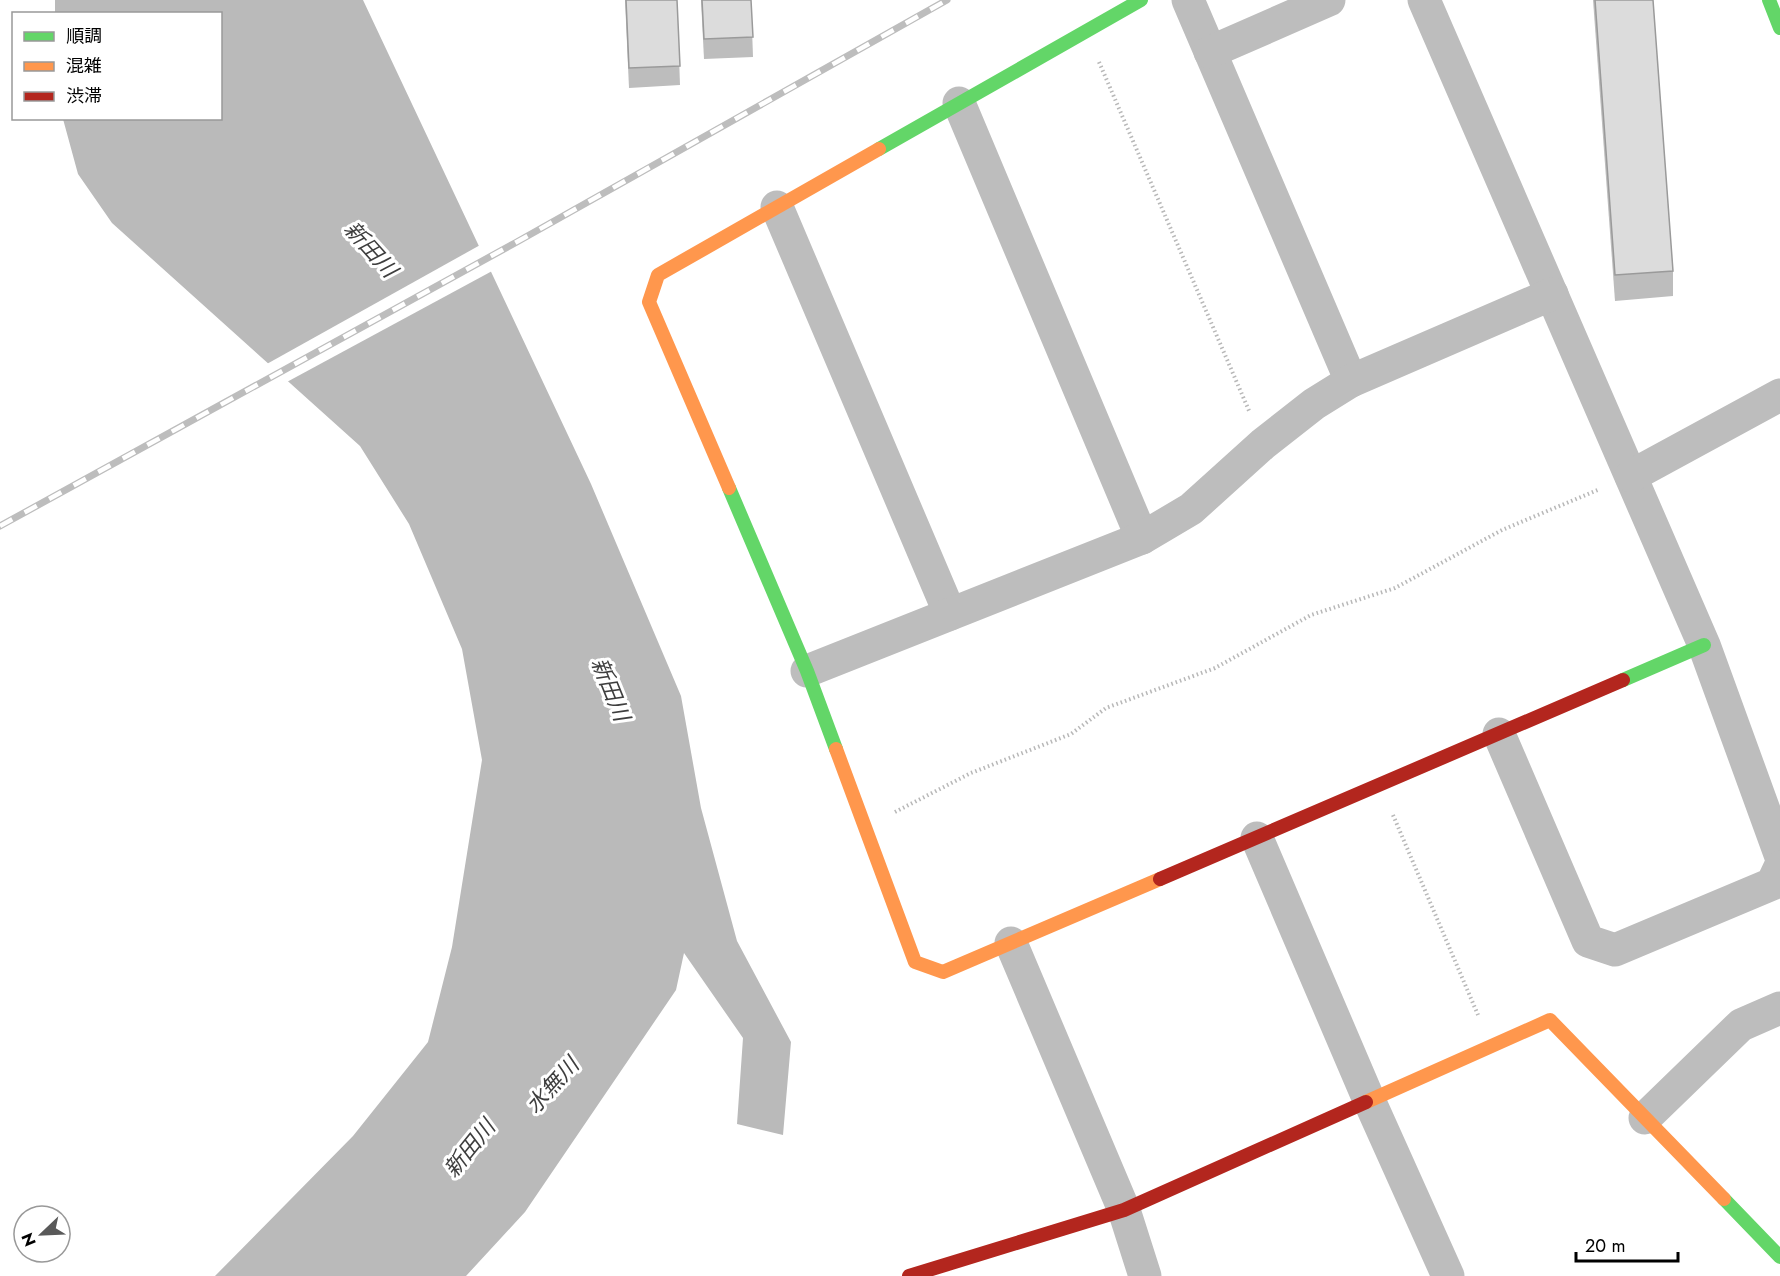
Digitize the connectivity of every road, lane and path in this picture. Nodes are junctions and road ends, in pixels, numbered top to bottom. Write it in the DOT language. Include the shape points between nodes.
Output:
graph roads {
  1 [pos="1141,0"];
  2 [pos="1188,0"];
  3 [pos="1329,0"];
  4 [pos="1424,0"];
  5 [pos="1769,0"];
  6 [pos="1780,28"];
  7 [pos="1086,31"];
  8 [pos="1210,52"];
  9 [pos="959,104"];
  10 [pos="777,207"];
  11 [pos="1552,294"];
  12 [pos="1351,381"];
  13 [pos="1780,395"];
  14 [pos="1263,444"];
  15 [pos="1631,476"];
  16 [pos="1142,538"];
  17 [pos="950,614"];
  18 [pos="1704,645"];
  19 [pos="807,671"];
  20 [pos="1499,735"];
  21 [pos="1381,785"];
  22 [pos="865,828"];
  23 [pos="1257,838"];
  24 [pos="1780,854"];
  25 [pos="1780,867"];
  26 [pos="1011,943"];
  27 [pos="1780,1008"];
  28 [pos="1491,1046"];
  29 [pos="1369,1100"];
  30 [pos="1645,1118"];
  31 [pos="1124,1210"];
  32 [pos="1780,1257"];
  33 [pos="909,1276"];
  34 [pos="1145,1276"];
  35 [pos="1448,1276"];
  1 -- 7 [label="street"];
  2 -- 8 [label="street"];
  3 -- 8 [label="street"];
  4 -- 11 [label="street"];
  5 -- 6 [label="street"];
  7 -- 9 [label="street"];
  7 -- 14 [label="path"];
  8 -- 12 [label="street"];
  9 -- 10 [label="street"];
  9 -- 16 [label="street"];
  10 -- 17 [label="street"];
  10 -- 19 [label="street" via="658,275 649,302"];
  11 -- 12 [label="street"];
  11 -- 15 [label="street"];
  12 -- 14 [label="street"];
  13 -- 15 [label="street"];
  14 -- 16 [label="street" via="1191,509"];
  15 -- 18 [label="street"];
  15 -- 22 [label="path" via="1502,530 1395,588 1311,615 1215,668 1106,708 1071,734 971,773"];
  16 -- 17 [label="street"];
  17 -- 19 [label="street"];
  18 -- 20 [label="street"];
  18 -- 24 [label="street"];
  19 -- 22 [label="street"];
  20 -- 21 [label="street"];
  20 -- 25 [label="street" via="1588,942 1615,950 1772,884"];
  21 -- 23 [label="street"];
  21 -- 28 [label="path"];
  22 -- 26 [label="street" via="915,962 943,972"];
  23 -- 26 [label="street"];
  23 -- 29 [label="street"];
  26 -- 31 [label="street"];
  27 -- 30 [label="street" via="1741,1025"];
  28 -- 29 [label="street"];
  28 -- 30 [label="street" via="1550,1020"];
  29 -- 31 [label="street"];
  29 -- 35 [label="street"];
  30 -- 32 [label="street"];
  31 -- 33 [label="street"];
  31 -- 34 [label="street"];
}
